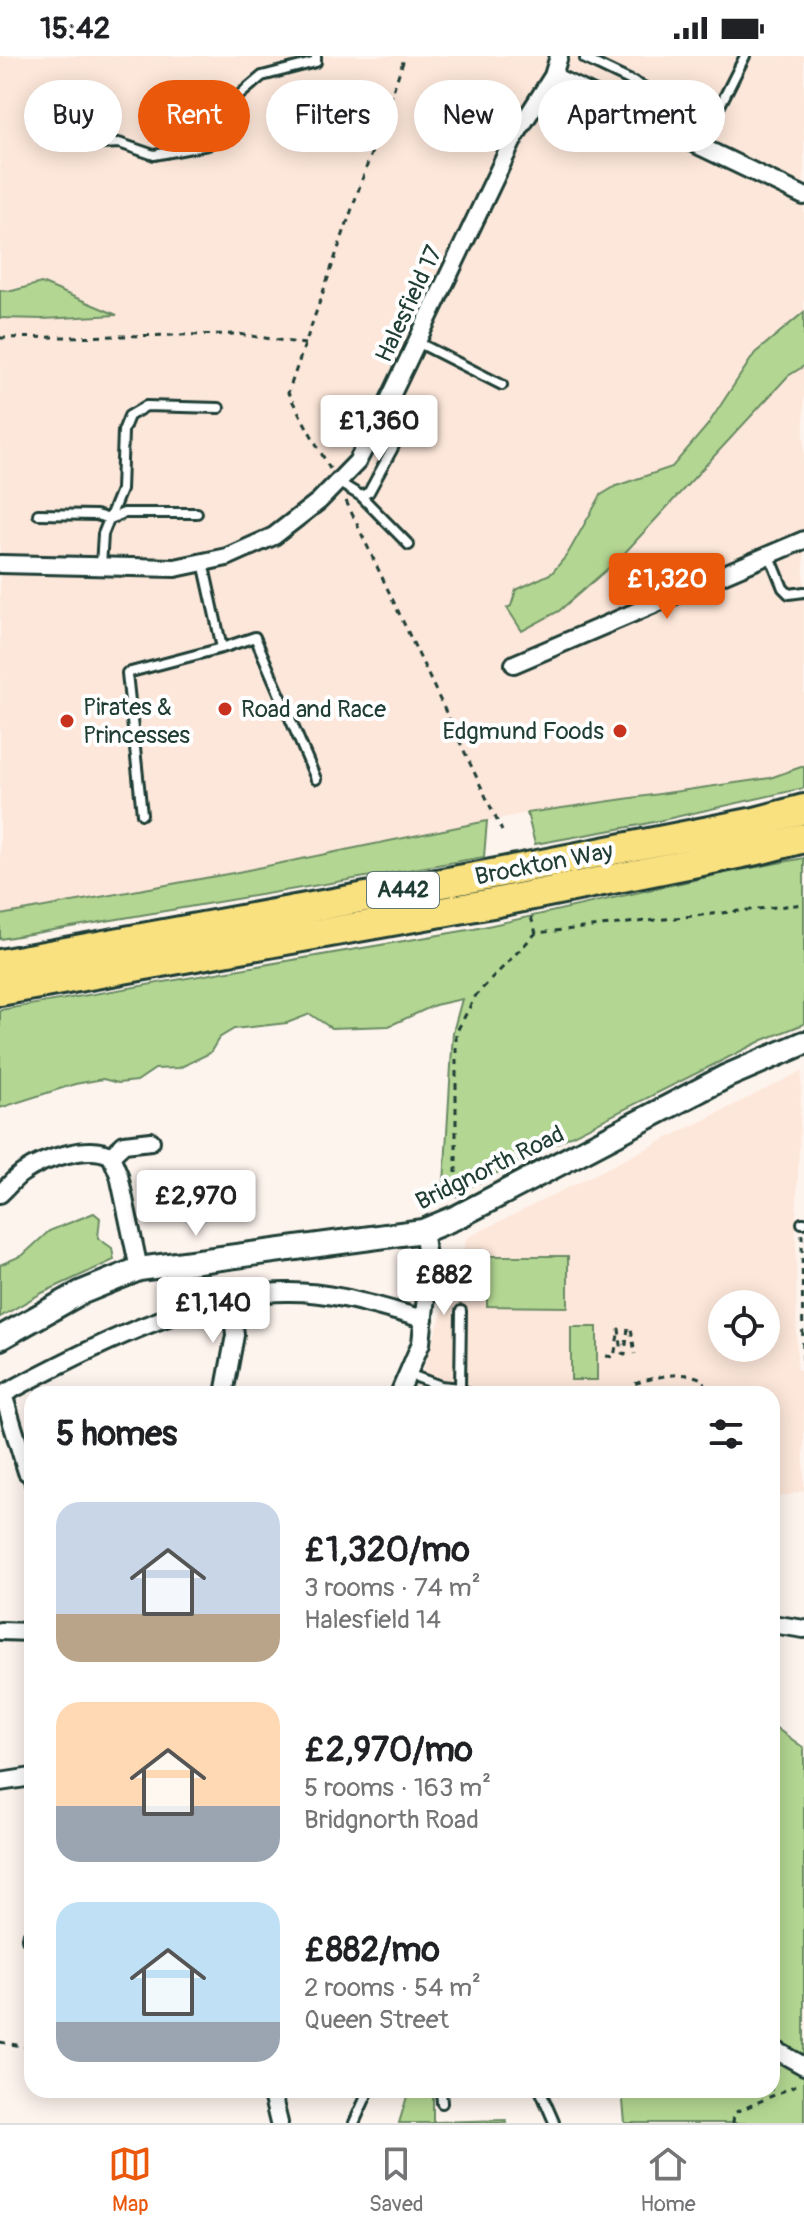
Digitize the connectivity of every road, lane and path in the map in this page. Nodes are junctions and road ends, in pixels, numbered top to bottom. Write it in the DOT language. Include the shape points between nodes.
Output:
graph roads {
  1 [pos="316,56"];
  2 [pos="559,56"];
  3 [pos="745,56"];
  4 [pos="585,59"];
  5 [pos="553,76"];
  6 [pos="561,80"];
  7 [pos="631,80"];
  8 [pos="725,95"];
  9 [pos="122,144"];
  10 [pos="712,152"];
  11 [pos="804,196"];
  12 [pos="0,338"];
  13 [pos="417,342"];
  14 [pos="305,344"];
  15 [pos="502,385"];
  16 [pos="219,408"];
  17 [pos="372,436"];
  18 [pos="337,482"];
  19 [pos="361,496"];
  20 [pos="197,513"];
  21 [pos="38,514"];
  22 [pos="110,519"];
  23 [pos="804,540"];
  24 [pos="409,545"];
  25 [pos="769,555"];
  26 [pos="203,562"];
  27 [pos="0,564"];
  28 [pos="101,566"];
  29 [pos="804,592"];
  30 [pos="222,648"];
  31 [pos="514,664"];
  32 [pos="316,779"];
  33 [pos="804,809"];
  34 [pos="142,814"];
  35 [pos="804,838"];
  36 [pos="804,904"];
  37 [pos="531,917"];
  38 [pos="536,933"];
  39 [pos="0,964"];
  40 [pos="0,991"];
  41 [pos="804,1043"];
  42 [pos="151,1141"];
  43 [pos="111,1156"];
  44 [pos="0,1194"];
  45 [pos="457,1217"];
  46 [pos="803,1223"];
  47 [pos="423,1231"];
  48 [pos="139,1269"];
  49 [pos="231,1298"];
  50 [pos="461,1311"];
  51 [pos="424,1319"];
  52 [pos="0,1338"];
  53 [pos="635,1354"];
  54 [pos="606,1356"];
  55 [pos="803,1363"];
  56 [pos="408,1374"];
  57 [pos="225,1386"];
  58 [pos="403,1386"];
  59 [pos="432,1386"];
  60 [pos="460,1386"];
  61 [pos="633,1386"];
  62 [pos="705,1386"];
  63 [pos="2,1395"];
  64 [pos="24,1463"];
  65 [pos="780,1625"];
  66 [pos="804,1629"];
  67 [pos="0,1631"];
  68 [pos="24,1632"];
  69 [pos="24,1778"];
  70 [pos="0,1782"];
  71 [pos="0,2042"];
  72 [pos="24,2046"];
  73 [pos="780,2052"];
  74 [pos="804,2066"];
  75 [pos="804,2081"];
  76 [pos="780,2092"];
  77 [pos="273,2098"];
  78 [pos="365,2098"];
  79 [pos="442,2098"];
  80 [pos="544,2098"];
  81 [pos="767,2098"];
  82 [pos="442,2103"];
  83 [pos="554,2122"];
  84 [pos="279,2123"];
  85 [pos="354,2123"];
  86 [pos="733,2123"];
  1 -- 9 [label="lane" via="316,62 262,76 236,98 208,145 154,155"];
  2 -- 5 [label="street, Halesfield 17"];
  3 -- 8 [label="lane"];
  4 -- 7 [label="lane"];
  5 -- 6 [label="street"];
  5 -- 13 [label="street, Halesfield 17" via="515,136"];
  10 -- 11 [label="street"];
  12 -- 14 [label="path" via="238,334"];
  13 -- 15 [label="lane"];
  13 -- 17 [label="street, Halesfield 17"];
  16 -- 22 [label="lane" via="146,406 129,416 123,431 121,490"];
  17 -- 18 [label="street, Halesfield 17"];
  17 -- 19 [label="lane" via="394,446 369,492"];
  18 -- 19 [label="lane"];
  18 -- 26 [label="street, Halesfield 17" via="274,536"];
  19 -- 24 [label="lane"];
  20 -- 22 [label="lane" via="124,513"];
  21 -- 22 [label="lane"];
  22 -- 28 [label="lane" via="103,534"];
  23 -- 25 [label="street"];
  25 -- 29 [label="lane" via="783,588 789,594"];
  25 -- 31 [label="street"];
  26 -- 28 [label="street, Halesfield 17" via="175,568"];
  26 -- 30 [label="lane"];
  27 -- 28 [label="street, Halesfield 17"];
  30 -- 32 [label="lane" via="255,637"];
  30 -- 34 [label="lane" via="127,673"];
  33 -- 39 [label="highway, Brockton Way / A442" via="497,873"];
  35 -- 40 [label="highway, Brockton Way / A442" via="498,902"];
  36 -- 38 [label="path"];
  37 -- 38 [label="path"];
  38 -- 45 [label="path" via="476,995 456,1033"];
  41 -- 45 [label="street, Bridgnorth Road" via="727,1076"];
  42 -- 43 [label="street" via="124,1144"];
  43 -- 44 [label="street" via="92,1151 47,1159"];
  43 -- 48 [label="street"];
  45 -- 47 [label="street, Bridgnorth Road"];
  46 -- 55 [label="path"];
  47 -- 48 [label="street, Bridgnorth Road"];
  47 -- 51 [label="street" via="429,1269"];
  48 -- 52 [label="street, Bridgnorth Road" via="80,1293"];
  49 -- 51 [label="street" via="285,1292 335,1296"];
  49 -- 57 [label="street" via="235,1335"];
  49 -- 63 [label="street" via="139,1327"];
  50 -- 60 [label="lane"];
  51 -- 56 [label="street"];
  53 -- 54 [label="path" via="628,1327 625,1354 619,1329 614,1357"];
  56 -- 58 [label="street"];
  56 -- 59 [label="lane"];
  61 -- 62 [label="path" via="658,1377 689,1375 704,1380"];
  63 -- 64 [label="street"];
  65 -- 66 [label="street"];
  67 -- 68 [label="street"];
  69 -- 70 [label="street"];
  71 -- 72 [label="path"];
  73 -- 74 [label="street"];
  75 -- 76 [label="path"];
  77 -- 84 [label="street"];
  78 -- 85 [label="lane"];
  79 -- 82 [label="lane"];
  80 -- 83 [label="lane"];
  81 -- 86 [label="path" via="734,2113"];
}
